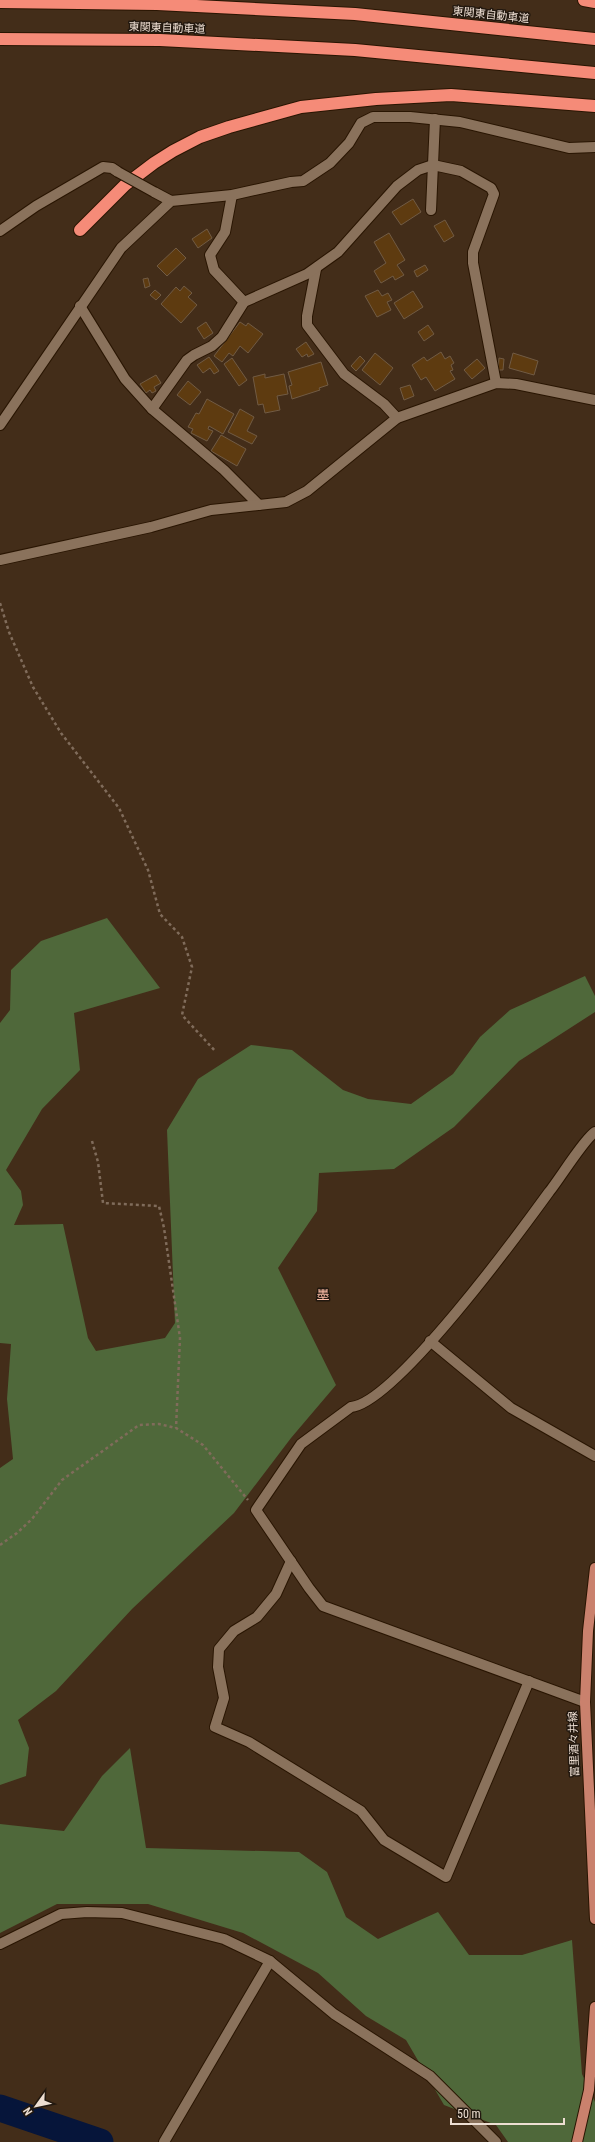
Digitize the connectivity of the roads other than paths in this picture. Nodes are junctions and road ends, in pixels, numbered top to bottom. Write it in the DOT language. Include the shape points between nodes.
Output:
graph roads {
  1 [pos="584,0"];
  2 [pos="0,2"];
  3 [pos="595,2"];
  4 [pos="0,39"];
  5 [pos="595,39"];
  6 [pos="595,73"];
  7 [pos="595,106"];
  8 [pos="435,120"];
  9 [pos="595,148"];
  10 [pos="433,165"];
  11 [pos="232,195"];
  12 [pos="172,201"];
  13 [pos="430,210"];
  14 [pos="80,230"];
  15 [pos="0,231"];
  16 [pos="316,269"];
  17 [pos="244,302"];
  18 [pos="80,306"];
  19 [pos="496,383"];
  20 [pos="595,400"];
  21 [pos="152,409"];
  22 [pos="397,418"];
  23 [pos="0,425"];
  24 [pos="259,505"];
  25 [pos="0,560"];
  26 [pos="595,1132"];
  27 [pos="430,1341"];
  28 [pos="595,1456"];
  29 [pos="290,1561"];
  30 [pos="595,1568"];
  31 [pos="529,1681"];
  32 [pos="585,1702"];
  33 [pos="595,1919"];
  34 [pos="0,1944"];
  35 [pos="270,1961"];
  36 [pos="595,2007"];
  37 [pos="164,2142"];
  38 [pos="496,2142"];
  39 [pos="576,2142"];
  1 -- 3 [label="highway"];
  2 -- 5 [label="highway, 東関東自動車道" via="157,4 355,14"];
  4 -- 6 [label="highway, 東関東自動車道" via="160,40 355,50"];
  7 -- 14 [label="highway" via="451,95 301,107 229,126 173,151 125,185"];
  8 -- 9 [label="street" via="460,122 569,148"];
  8 -- 10 [label="street"];
  8 -- 11 [label="street" via="373,118 361,123 349,143 330,163 302,181"];
  10 -- 13 [label="street"];
  10 -- 16 [label="street" via="418,170 397,186 338,252"];
  10 -- 19 [label="street" via="461,171 491,188 494,194 473,252 473,263"];
  11 -- 12 [label="street"];
  11 -- 17 [label="street" via="226,232 210,255 214,270"];
  12 -- 15 [label="street, bridge" via="112,168 103,167 36,206"];
  12 -- 18 [label="street" via="121,248"];
  16 -- 17 [label="street"];
  16 -- 22 [label="street" via="307,325 344,374 384,404"];
  17 -- 21 [label="street" via="222,337 212,346 187,360"];
  18 -- 21 [label="street" via="125,379"];
  18 -- 23 [label="street"];
  19 -- 20 [label="street" via="516,384"];
  19 -- 22 [label="street"];
  21 -- 24 [label="street" via="224,470"];
  22 -- 24 [label="street" via="307,491 286,502"];
  24 -- 25 [label="street" via="211,510 151,527"];
  26 -- 27 [label="street" via="505,1253"];
  27 -- 28 [label="street" via="512,1408"];
  27 -- 29 [label="street" via="382,1389 358,1406 351,1407 301,1444 256,1510"];
  29 -- 31 [label="street" via="323,1606"];
  29 -- 31 [label="street" via="276,1594 256,1617 234,1631 219,1649 218,1667 224,1698 215,1727 249,1742 361,1811 384,1840 446,1877"];
  30 -- 32 [label="main road, 富里酒々井線" via="588,1631"];
  31 -- 32 [label="street"];
  32 -- 33 [label="main road, 富里酒々井線"];
  34 -- 35 [label="street" via="61,1914 122,1913 224,1939"];
  35 -- 37 [label="street"];
  35 -- 38 [label="street" via="334,2014 430,2076"];
  36 -- 39 [label="main road" via="589,2090"];
}
